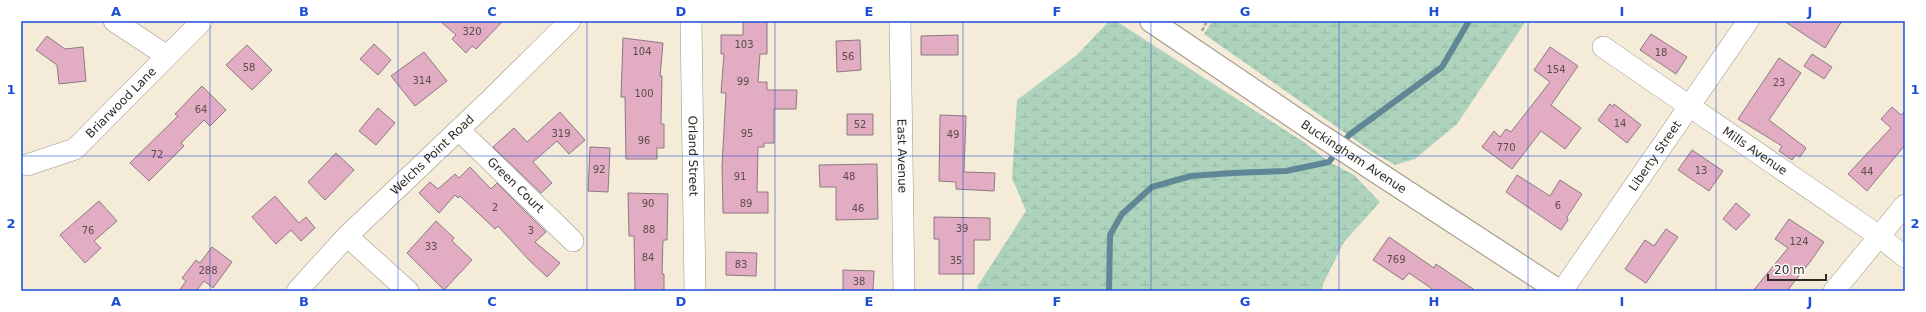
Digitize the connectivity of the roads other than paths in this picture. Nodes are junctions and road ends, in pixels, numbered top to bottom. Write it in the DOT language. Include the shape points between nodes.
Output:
graph roads {
  1 [pos="114,21"];
  2 [pos="202,21"];
  3 [pos="570,21"];
  4 [pos="691,21"];
  5 [pos="900,21"];
  6 [pos="1151,21"];
  7 [pos="1748,21"];
  8 [pos="1603,47"];
  9 [pos="167,56"];
  10 [pos="1690,105"];
  11 [pos="459,130"];
  12 [pos="27,165"];
  13 [pos="1905,205"];
  14 [pos="347,236"];
  15 [pos="1879,236"];
  16 [pos="573,241"];
  17 [pos="1905,257"];
  18 [pos="297,291"];
  19 [pos="408,291"];
  20 [pos="695,291"];
  21 [pos="904,291"];
  22 [pos="1559,291"];
  23 [pos="1562,291"];
  24 [pos="1834,291"];
  1 -- 9 [label="street"];
  2 -- 9 [label="street, Briarwood Lane"];
  3 -- 11 [label="street, Welchs Point Road"];
  4 -- 20 [label="street, Orland Street"];
  5 -- 21 [label="street, East Avenue"];
  6 -- 22 [label="main road, Buckingham Avenue"];
  7 -- 10 [label="street, Liberty Street"];
  8 -- 10 [label="street, Mills Avenue"];
  9 -- 12 [label="street, Briarwood Lane" via="75,149"];
  10 -- 15 [label="street, Mills Avenue"];
  10 -- 23 [label="street, Liberty Street"];
  11 -- 14 [label="street, Welchs Point Road"];
  11 -- 16 [label="street, Green Court"];
  13 -- 15 [label="street"];
  14 -- 18 [label="street, Welchs Point Road"];
  14 -- 19 [label="street"];
  15 -- 17 [label="street, Mills Avenue"];
  15 -- 24 [label="street"];
}
